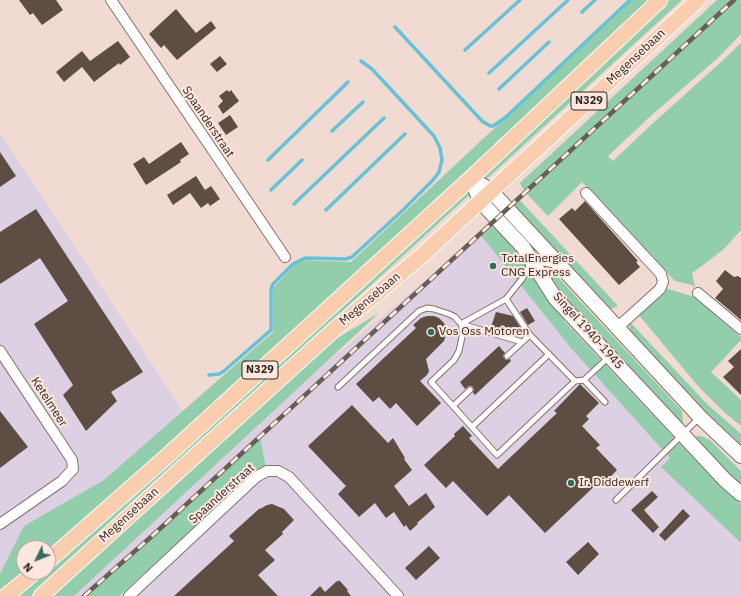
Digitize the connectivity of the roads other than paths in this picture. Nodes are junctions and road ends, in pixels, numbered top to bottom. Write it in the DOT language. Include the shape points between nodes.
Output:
graph roads {
  1 [pos="111,0"];
  2 [pos="660,0"];
  3 [pos="698,0"];
  4 [pos="471,178"];
  5 [pos="491,191"];
  6 [pos="586,193"];
  7 [pos="480,201"];
  8 [pos="285,258"];
  9 [pos="532,261"];
  10 [pos="561,266"];
  11 [pos="698,293"];
  12 [pos="506,300"];
  13 [pos="461,324"];
  14 [pos="617,328"];
  15 [pos="741,329"];
  16 [pos="530,335"];
  17 [pos="522,342"];
  18 [pos="0,351"];
  19 [pos="548,354"];
  20 [pos="507,356"];
  21 [pos="610,356"];
  22 [pos="584,380"];
  23 [pos="575,381"];
  24 [pos="338,386"];
  25 [pos="470,390"];
  26 [pos="605,402"];
  27 [pos="453,406"];
  28 [pos="700,416"];
  29 [pos="472,427"];
  30 [pos="683,435"];
  31 [pos="741,456"];
  32 [pos="741,494"];
  33 [pos="616,500"];
  34 [pos="0,524"];
  35 [pos="56,553"];
  36 [pos="25,580"];
  37 [pos="6,596"];
  38 [pos="40,596"];
  39 [pos="129,596"];
  40 [pos="398,596"];
  1 -- 8 [label="street, Spaanderstraat"];
  2 -- 4 [label="main road, Megensebaan / N329"];
  3 -- 5 [label="main road, Megensebaan / N329"];
  4 -- 5 [label="main road, Singel 1940-1945"];
  4 -- 7 [label="main road, Singel 1940-1945"];
  4 -- 35 [label="main road, Megensebaan / N329" via="165,458"];
  5 -- 7 [label="main road, Megensebaan / N329"];
  5 -- 10 [label="main road, Singel 1940-1945"];
  6 -- 14 [label="street, Singel 1940-1945" via="661,274 663,282 660,289"];
  7 -- 9 [label="main road, Singel 1940-1945"];
  7 -- 38 [label="main road, Megensebaan / N329"];
  9 -- 10 [label="lane"];
  9 -- 12 [label="lane"];
  9 -- 21 [label="main road, Singel 1940-1945" via="555,298"];
  10 -- 14 [label="main road, Singel 1940-1945"];
  11 -- 15 [label="street"];
  12 -- 13 [label="lane"];
  12 -- 16 [label="lane"];
  13 -- 17 [label="lane"];
  13 -- 24 [label="lane" via="455,317 434,309 419,311"];
  13 -- 27 [label="lane" via="463,332 459,351 454,360 431,382"];
  14 -- 28 [label="main road, Singel 1940-1945"];
  16 -- 17 [label="lane"];
  16 -- 19 [label="lane"];
  17 -- 20 [label="lane"];
  18 -- 34 [label="street, Ketelmeer" via="72,460 73,470 62,481"];
  19 -- 23 [label="lane"];
  19 -- 29 [label="lane"];
  21 -- 22 [label="lane"];
  21 -- 30 [label="main road, Singel 1940-1945"];
  22 -- 23 [label="lane"];
  22 -- 26 [label="lane"];
  23 -- 29 [label="lane" via="497,454"];
  25 -- 27 [label="lane"];
  27 -- 29 [label="lane"];
  28 -- 30 [label="lane"];
  28 -- 31 [label="main road, Singel 1940-1945"];
  30 -- 32 [label="main road, Singel 1940-1945"];
  30 -- 33 [label="lane"];
  36 -- 37 [label="main road"];
  39 -- 40 [label="street, Spaanderstraat" via="256,477 267,471 278,471 289,478"];
}
